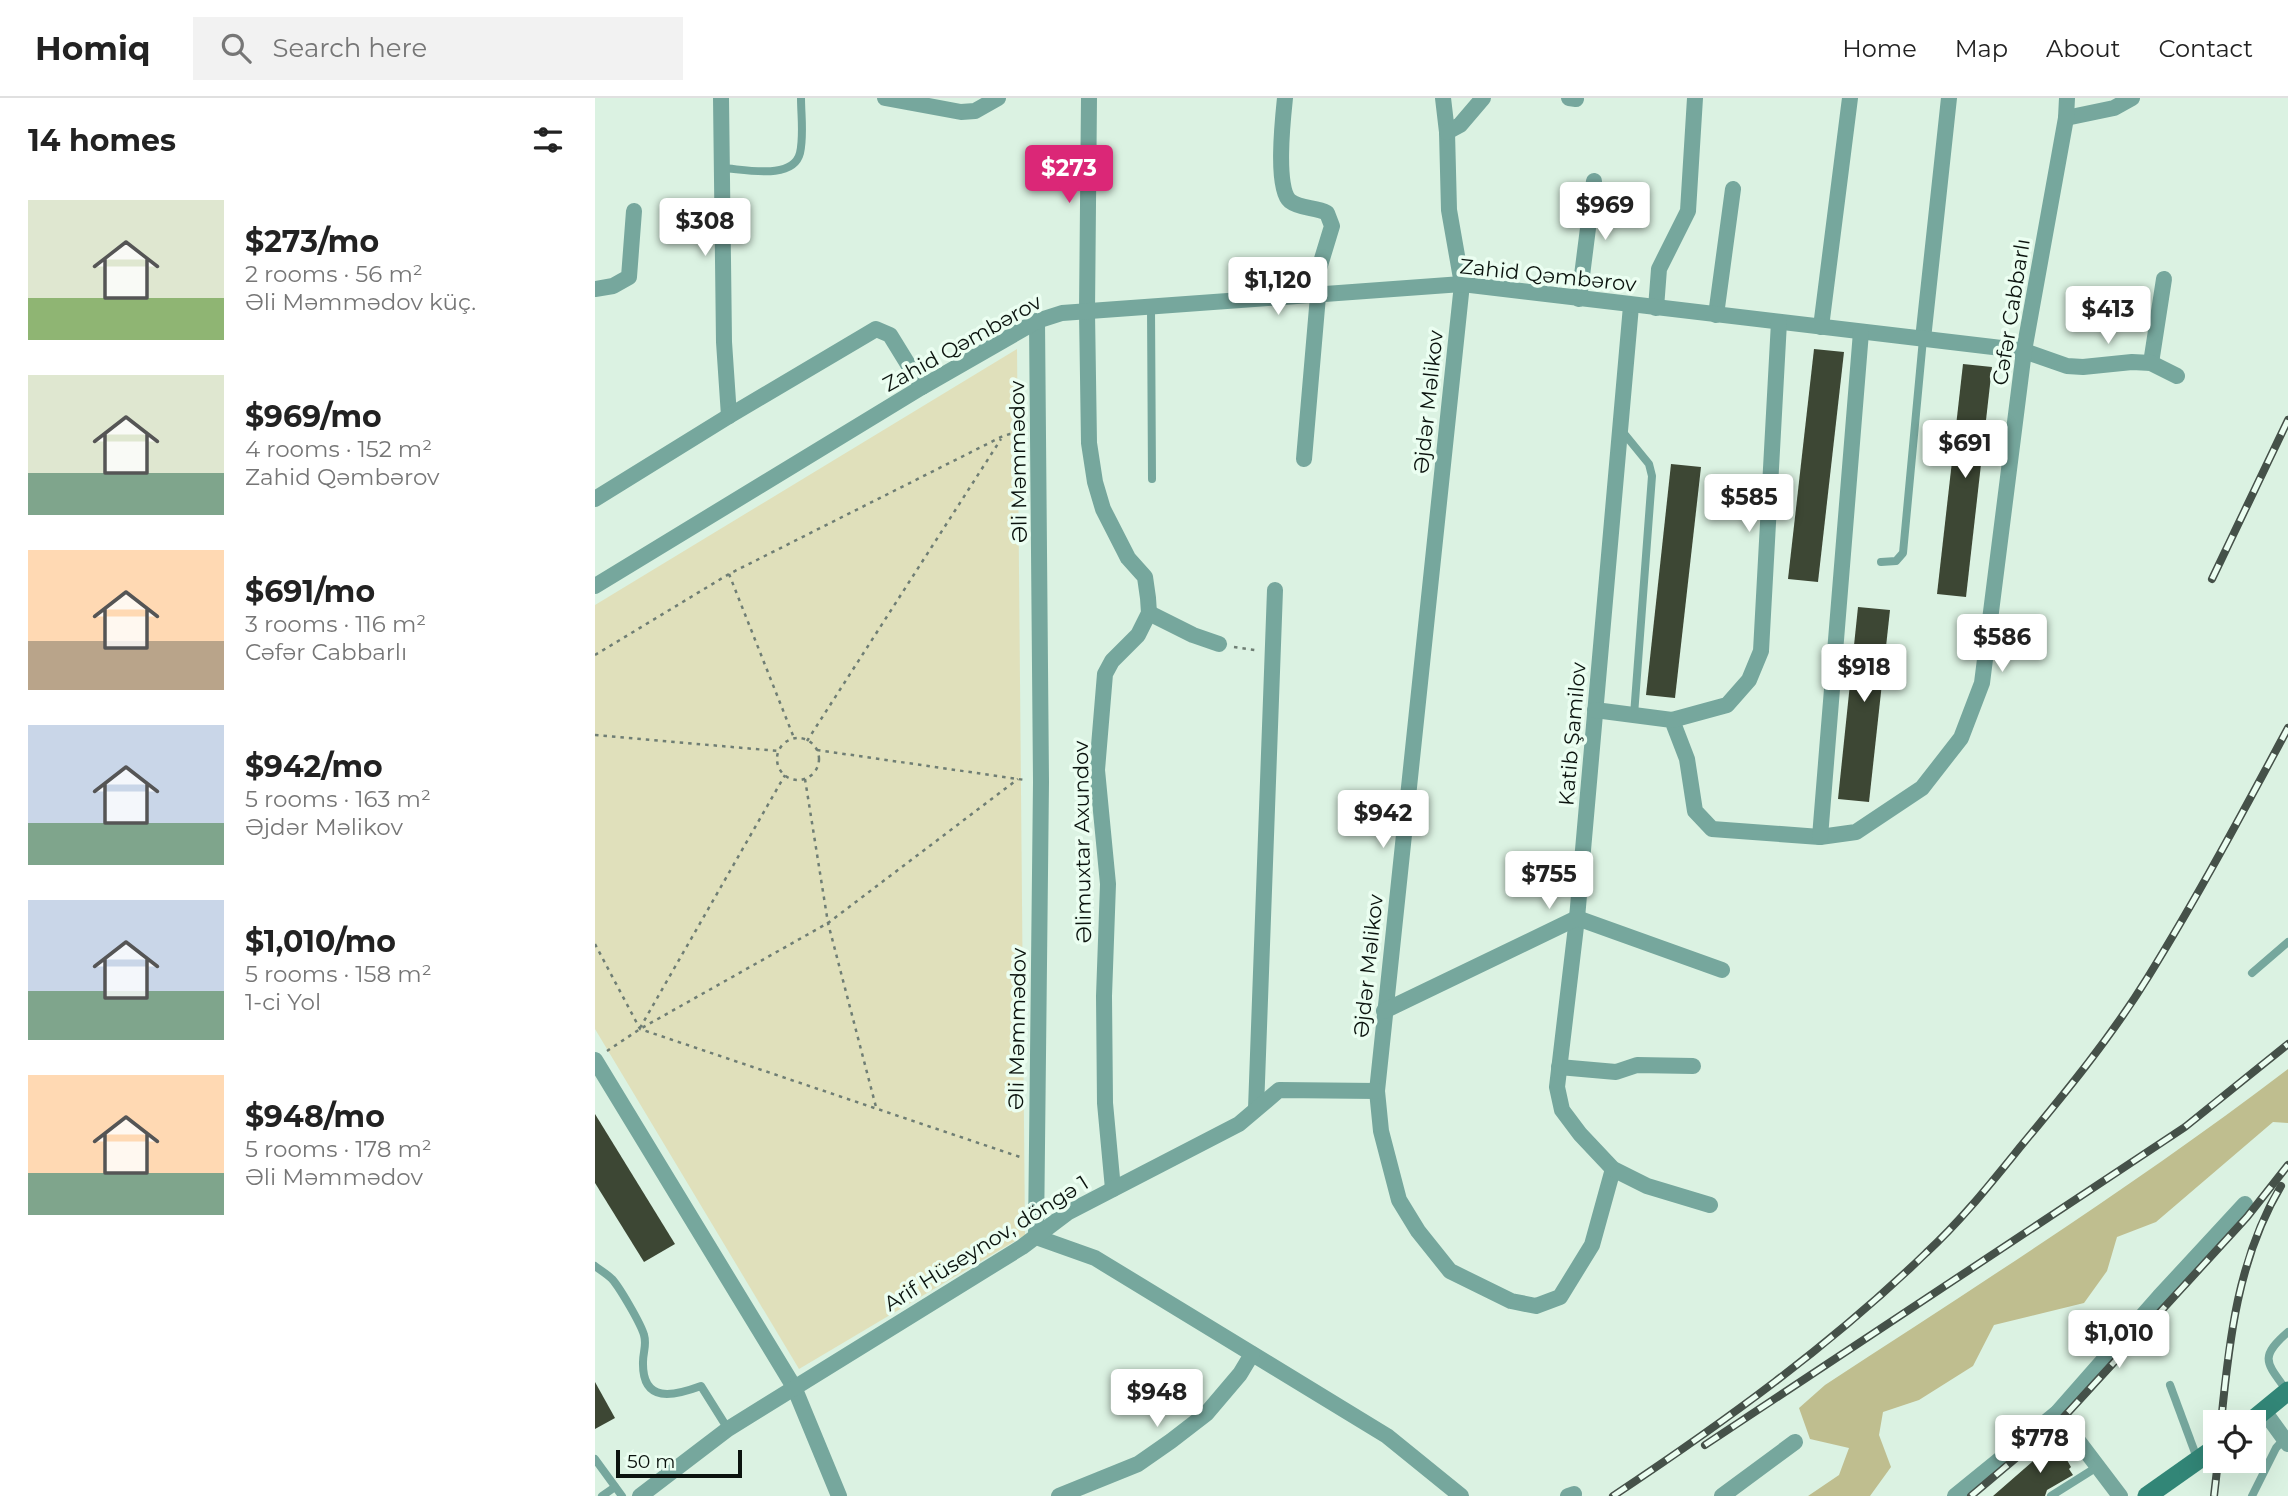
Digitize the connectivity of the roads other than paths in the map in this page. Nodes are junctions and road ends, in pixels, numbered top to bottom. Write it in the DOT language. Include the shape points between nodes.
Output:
graph roads {
  1 [pos="721,98"];
  2 [pos="801,98"];
  3 [pos="885,98"];
  4 [pos="998,98"];
  5 [pos="1089,98"];
  6 [pos="1285,98"];
  7 [pos="1443,98"];
  8 [pos="1483,98"];
  9 [pos="1569,98"];
  10 [pos="1695,98"];
  11 [pos="1850,98"];
  12 [pos="1949,98"];
  13 [pos="2067,98"];
  14 [pos="2132,98"];
  15 [pos="1576,99"];
  16 [pos="2066,118"];
  17 [pos="1447,132"];
  18 [pos="722,168"];
  19 [pos="1594,181"];
  20 [pos="1733,189"];
  21 [pos="633,211"];
  22 [pos="2164,279"];
  23 [pos="1462,284"];
  24 [pos="595,289"];
  25 [pos="1318,296"];
  26 [pos="1579,299"];
  27 [pos="1631,306"];
  28 [pos="1151,308"];
  29 [pos="1656,308"];
  30 [pos="1087,312"];
  31 [pos="1716,315"];
  32 [pos="1037,321"];
  33 [pos="1779,322"];
  34 [pos="1821,327"];
  35 [pos="1861,332"];
  36 [pos="1923,339"];
  37 [pos="2024,351"];
  38 [pos="2151,363"];
  39 [pos="2177,376"];
  40 [pos="922,387"];
  41 [pos="729,416"];
  42 [pos="1620,429"];
  43 [pos="1304,459"];
  44 [pos="1151,479"];
  45 [pos="595,499"];
  46 [pos="1881,562"];
  47 [pos="595,586"];
  48 [pos="1275,590"];
  49 [pos="1149,613"];
  50 [pos="1219,644"];
  51 [pos="1595,710"];
  52 [pos="1634,715"];
  53 [pos="1672,720"];
  54 [pos="1820,837"];
  55 [pos="1577,918"];
  56 [pos="2288,942"];
  57 [pos="1722,970"];
  58 [pos="2252,973"];
  59 [pos="1384,1011"];
  60 [pos="601,1055"];
  61 [pos="1693,1066"];
  62 [pos="1559,1067"];
  63 [pos="602,1086"];
  64 [pos="1377,1091"];
  65 [pos="1256,1109"];
  66 [pos="1613,1169"];
  67 [pos="1113,1189"];
  68 [pos="2245,1204"];
  69 [pos="1710,1205"];
  70 [pos="1036,1237"];
  71 [pos="595,1266"];
  72 [pos="2288,1332"];
  73 [pos="1252,1354"];
  74 [pos="2170,1385"];
  75 [pos="794,1387"];
  76 [pos="2288,1391"];
  77 [pos="2265,1410"];
  78 [pos="2057,1413"];
  79 [pos="2266,1424"];
  80 [pos="729,1429"];
  81 [pos="2287,1439"];
  82 [pos="1795,1442"];
  83 [pos="2203,1457"];
  84 [pos="595,1459"];
  85 [pos="2198,1461"];
  86 [pos="2097,1467"];
  87 [pos="615,1487"];
  88 [pos="642,1495"];
  89 [pos="602,1496"];
  90 [pos="622,1496"];
  91 [pos="839,1496"];
  92 [pos="1059,1496"];
  93 [pos="1461,1496"];
  94 [pos="1722,1496"];
  95 [pos="1955,1496"];
  96 [pos="2051,1496"];
  97 [pos="2120,1496"];
  98 [pos="2147,1496"];
  99 [pos="2252,1496"];
  1 -- 18 [label="street"];
  2 -- 18 [label="lane" via="800,152 795,164 785,171"];
  3 -- 4 [label="street" via="961,112 975,111"];
  5 -- 30 [label="street"];
  6 -- 25 [label="street" via="1284,192 1293,203 1322,211 1332,226 1318,272"];
  7 -- 17 [label="street, Əjdər Məlikov"];
  8 -- 17 [label="street" via="1460,125"];
  9 -- 15 [label="street"];
  10 -- 29 [label="street" via="1688,211 1659,269"];
  11 -- 34 [label="street"];
  12 -- 36 [label="street"];
  13 -- 16 [label="street, Cəfər Cabbarlı"];
  14 -- 16 [label="street" via="2114,108"];
  16 -- 37 [label="street, Cəfər Cabbarlı"];
  17 -- 23 [label="street, Əjdər Məlikov" via="1449,211"];
  18 -- 41 [label="street"];
  19 -- 26 [label="street"];
  20 -- 31 [label="street"];
  21 -- 24 [label="street" via="629,278"];
  22 -- 38 [label="street"];
  23 -- 25 [label="street, Zahid Qəmbərov"];
  23 -- 26 [label="street, Zahid Qəmbərov"];
  23 -- 59 [label="street, Əjdər Məlikov"];
  25 -- 28 [label="street, Zahid Qəmbərov"];
  25 -- 43 [label="street"];
  26 -- 27 [label="street, Zahid Qəmbərov"];
  27 -- 29 [label="street, Zahid Qəmbərov"];
  27 -- 42 [label="street, Katib Şamilov"];
  28 -- 30 [label="street, Zahid Qəmbərov"];
  28 -- 44 [label="lane"];
  29 -- 31 [label="street, Zahid Qəmbərov"];
  30 -- 32 [label="street, Zahid Qəmbərov"];
  30 -- 49 [label="street" via="1089,443 1095,482 1114,534 1145,577"];
  31 -- 33 [label="street, Zahid Qəmbərov"];
  32 -- 40 [label="street, Zahid Qəmbərov"];
  32 -- 70 [label="street, Əli Məmmədov" via="1041,782"];
  33 -- 34 [label="street, Zahid Qəmbərov"];
  33 -- 53 [label="street" via="1761,651 1749,680 1727,705"];
  34 -- 35 [label="street, Zahid Qəmbərov"];
  35 -- 36 [label="street, Zahid Qəmbərov"];
  35 -- 54 [label="street"];
  36 -- 37 [label="street, Zahid Qəmbərov"];
  36 -- 46 [label="lane" via="1903,553 1896,561"];
  37 -- 38 [label="street, Zahid Qəmbərov" via="2075,367"];
  37 -- 54 [label="street, Cəfər Cabbarlı" via="1982,682 1961,738 1922,788 1856,832"];
  38 -- 39 [label="street"];
  40 -- 41 [label="street" via="890,335 876,329"];
  40 -- 47 [label="street, Zahid Qəmbərov"];
  41 -- 45 [label="street"];
  42 -- 51 [label="street, Katib Şamilov"];
  42 -- 52 [label="lane" via="1650,464 1652,476"];
  48 -- 65 [label="street"];
  49 -- 50 [label="street"];
  49 -- 67 [label="street, Əlimuxtar Axundov" via="1138,635 1105,674 1097,770 1108,884 1105,1103"];
  51 -- 52 [label="street"];
  51 -- 55 [label="street, Katib Şamilov"];
  52 -- 53 [label="street"];
  53 -- 54 [label="street, Cəfər Cabbarlı" via="1687,759 1695,811 1712,829"];
  55 -- 57 [label="street"];
  55 -- 59 [label="street"];
  55 -- 62 [label="street, Katib Şamilov"];
  56 -- 58 [label="lane"];
  59 -- 64 [label="street, Əjdər Məlikov"];
  60 -- 63 [label="street"];
  61 -- 62 [label="street" via="1637,1065 1616,1072"];
  62 -- 66 [label="street, Katib Şamilov" via="1562,1110"];
  63 -- 75 [label="street"];
  64 -- 65 [label="street, Arif Hüseynov, döngə 1" via="1279,1090"];
  64 -- 66 [label="street, Əjdər Məlikov" via="1381,1131 1399,1200 1412,1221 1450,1271 1511,1301 1536,1306 1560,1297 1592,1245"];
  65 -- 67 [label="street, Arif Hüseynov, döngə 1" via="1239,1124"];
  66 -- 69 [label="street, Katib Şamilov" via="1647,1186"];
  67 -- 70 [label="street, Arif Hüseynov, döngə 1" via="1067,1213"];
  68 -- 78 [label="street"];
  70 -- 73 [label="street" via="1095,1258"];
  70 -- 75 [label="street, Arif Hüseynov, döngə 1"];
  71 -- 80 [label="lane" via="612,1279 643,1333 643,1371 651,1387 671,1396 701,1386"];
  72 -- 76 [label="lane" via="2269,1350 2267,1359"];
  73 -- 92 [label="street" via="1206,1414 1171,1441 1138,1464"];
  73 -- 93 [label="street" via="1387,1436"];
  74 -- 85 [label="lane"];
  75 -- 80 [label="street, Arif Hüseynov, döngə 1"];
  75 -- 91 [label="street"];
  76 -- 77 [label="main road"];
  78 -- 86 [label="street"];
  78 -- 95 [label="street"];
  79 -- 81 [label="street"];
  80 -- 88 [label="street, Arif Hüseynov, döngə 1"];
  81 -- 99 [label="lane" via="2276,1448"];
  82 -- 94 [label="street"];
  83 -- 85 [label="main road"];
  84 -- 87 [label="lane"];
  85 -- 98 [label="main road"];
  86 -- 96 [label="lane"];
  86 -- 97 [label="street"];
  87 -- 89 [label="lane"];
  87 -- 90 [label="lane"];
}
